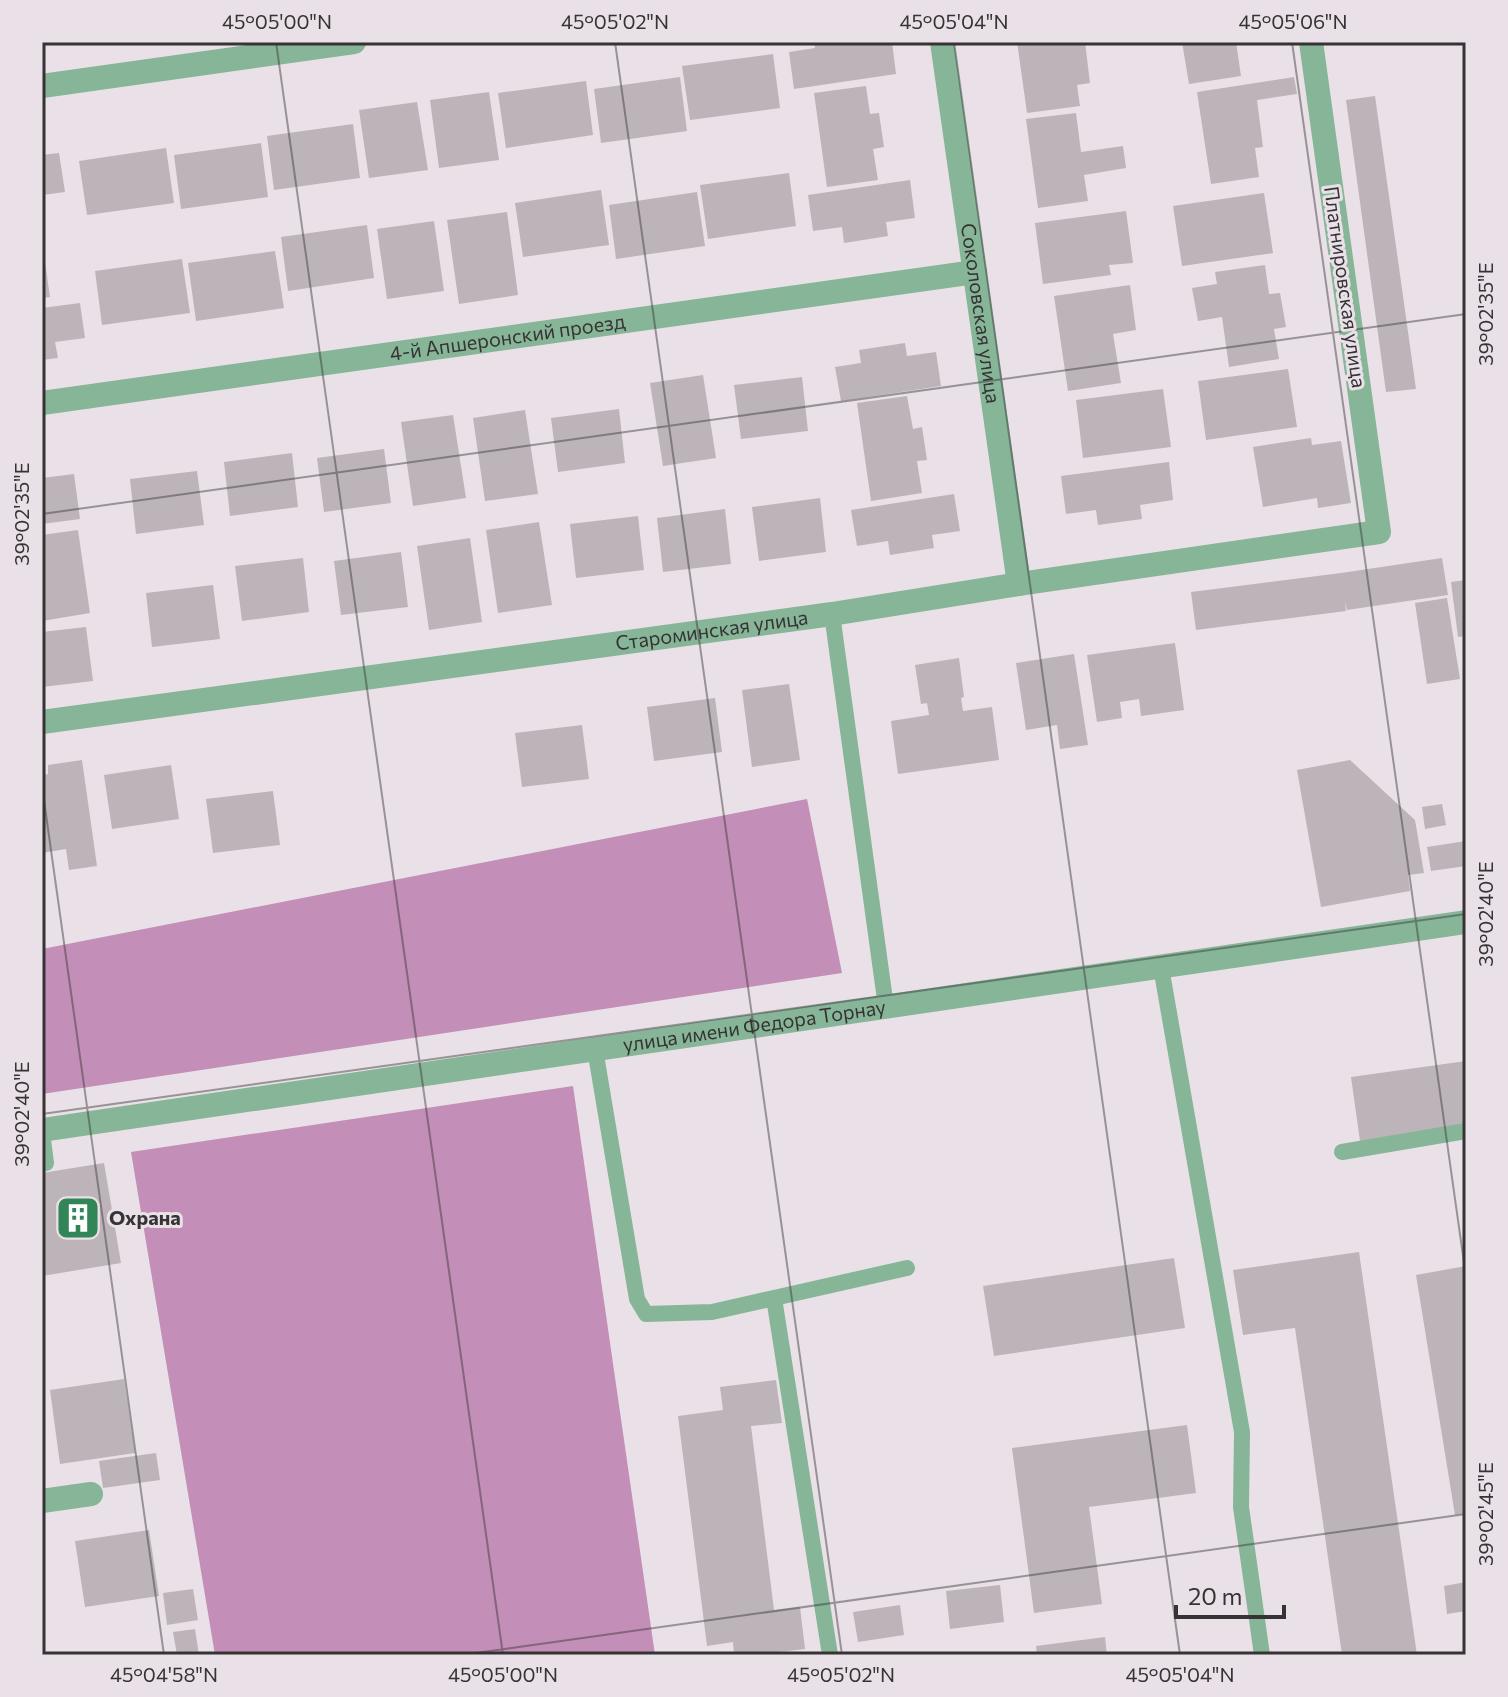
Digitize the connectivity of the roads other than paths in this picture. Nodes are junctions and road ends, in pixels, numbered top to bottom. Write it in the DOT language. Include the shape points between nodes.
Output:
graph roads {
  1 [pos="354,42"];
  2 [pos="942,42"];
  3 [pos="1311,42"];
  4 [pos="42,86"];
  5 [pos="975,272"];
  6 [pos="42,403"];
  7 [pos="1379,532"];
  8 [pos="1019,584"];
  9 [pos="832,614"];
  10 [pos="42,722"];
  11 [pos="1466,922"];
  12 [pos="1161,967"];
  13 [pos="886,1007"];
  14 [pos="595,1049"];
  15 [pos="42,1131"];
  16 [pos="1466,1131"];
  17 [pos="1342,1152"];
  18 [pos="46,1163"];
  19 [pos="907,1268"];
  20 [pos="774,1298"];
  21 [pos="91,1494"];
  22 [pos="42,1501"];
  23 [pos="830,1655"];
  24 [pos="1262,1655"];
  1 -- 4 [label="street"];
  2 -- 5 [label="street, Соколовская улица"];
  3 -- 7 [label="street, Платнировская улица"];
  5 -- 6 [label="street, 4-й Апшеронский проезд"];
  5 -- 8 [label="street, Соколовская улица"];
  7 -- 8 [label="street, Староминская улица"];
  8 -- 9 [label="street, Староминская улица"];
  9 -- 10 [label="street, Староминская улица"];
  9 -- 13 [label="lane"];
  11 -- 12 [label="street, улица имени Федора Торнау"];
  12 -- 13 [label="street, улица имени Федора Торнау"];
  12 -- 24 [label="lane" via="1242,1432 1241,1507"];
  13 -- 14 [label="street, улица имени Федора Торнау"];
  14 -- 15 [label="street, улица имени Федора Торнау"];
  14 -- 20 [label="lane" via="637,1299 646,1314 712,1312"];
  15 -- 18 [label="lane"];
  16 -- 17 [label="lane"];
  19 -- 20 [label="lane"];
  20 -- 23 [label="lane"];
  21 -- 22 [label="street"];
}
